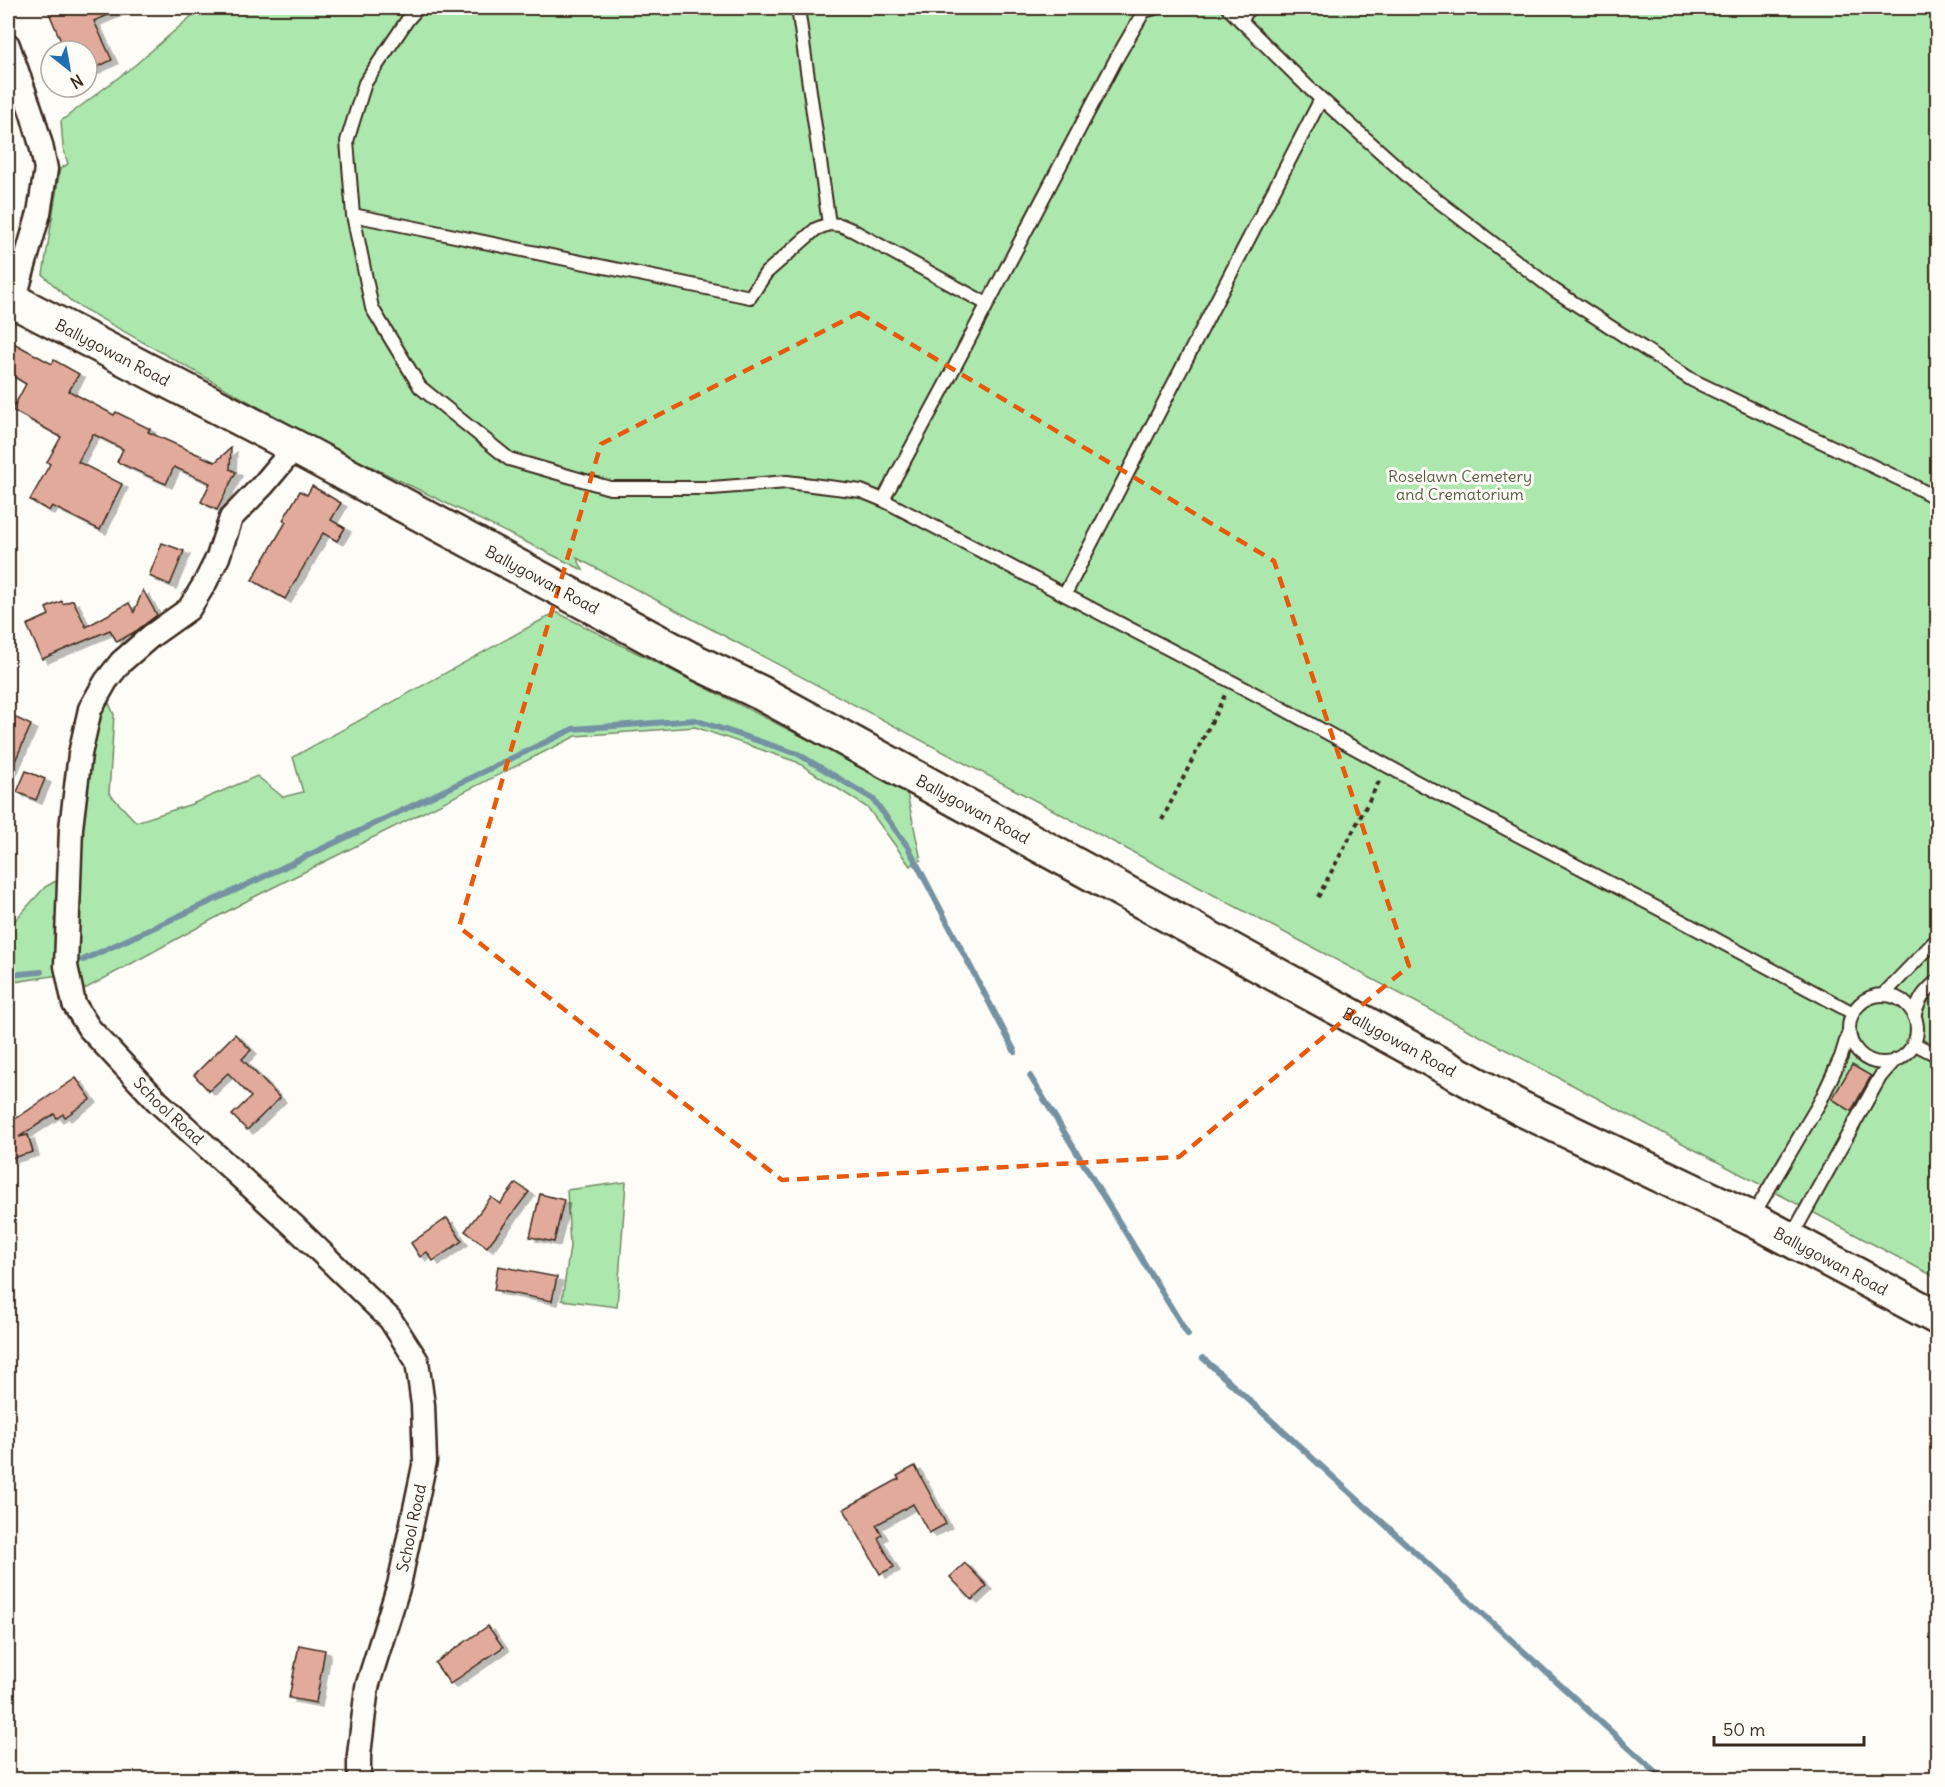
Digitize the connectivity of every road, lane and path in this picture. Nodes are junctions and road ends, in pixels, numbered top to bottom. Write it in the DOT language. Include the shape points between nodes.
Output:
graph roads {
  1 [pos="418,8"];
  2 [pos="798,8"];
  3 [pos="1155,8"];
  4 [pos="1228,8"];
  5 [pos="1249,8"];
  6 [pos="1241,21"];
  7 [pos="8,45"];
  8 [pos="1321,99"];
  9 [pos="353,215"];
  10 [pos="829,224"];
  11 [pos="11,300"];
  12 [pos="987,304"];
  13 [pos="295,447"];
  14 [pos="1938,499"];
  15 [pos="883,500"];
  16 [pos="1065,594"];
  17 [pos="1232,682"];
  18 [pos="1388,766"];
  19 [pos="1162,820"];
  20 [pos="1318,897"];
  21 [pos="1938,938"];
  22 [pos="1938,980"];
  23 [pos="1883,995"];
  24 [pos="1853,1013"];
  25 [pos="1914,1016"];
  26 [pos="1849,1032"];
  27 [pos="1913,1043"];
  28 [pos="1938,1056"];
  29 [pos="1896,1060"];
  30 [pos="1752,1218"];
  31 [pos="1790,1239"];
  32 [pos="1938,1318"];
  33 [pos="359,1779"];
  1 -- 9 [label="lane" via="365,83 347,141"];
  2 -- 10 [label="lane"];
  3 -- 12 [label="lane" via="1144,11 1115,61"];
  4 -- 6 [label="lane"];
  5 -- 6 [label="lane"];
  6 -- 8 [label="lane"];
  7 -- 11 [label="street" via="46,169 39,213"];
  8 -- 14 [label="lane" via="1420,187 1545,283 1674,369"];
  8 -- 16 [label="lane"];
  9 -- 10 [label="lane" via="750,297 766,273 816,229"];
  9 -- 15 [label="lane" via="372,308 420,387 509,459 610,488 712,488 788,482 861,491"];
  10 -- 12 [label="lane" via="852,230"];
  11 -- 13 [label="main road, Ballygowan Road"];
  12 -- 15 [label="lane"];
  13 -- 30 [label="main road, Ballygowan Road" via="761,693 1522,1109"];
  13 -- 33 [label="street, School Road" via="231,518 218,557 189,609 121,662 90,709 71,828 66,966 74,1004 89,1028 158,1102 390,1319 417,1361 425,1461 399,1585 367,1687"];
  15 -- 16 [label="lane"];
  16 -- 17 [label="lane"];
  17 -- 18 [label="lane"];
  17 -- 19 [label="path"];
  18 -- 20 [label="path"];
  18 -- 24 [label="lane"];
  21 -- 23 [label="lane"];
  22 -- 25 [label="lane" via="1924,992"];
  23 -- 24 [label="lane" via="1869,998"];
  23 -- 25 [label="lane" via="1897,998"];
  24 -- 26 [label="lane"];
  25 -- 27 [label="lane" via="1917,1028"];
  26 -- 29 [label="lane" via="1862,1056 1874,1062"];
  26 -- 30 [label="lane" via="1820,1102"];
  27 -- 28 [label="lane"];
  27 -- 29 [label="lane"];
  29 -- 31 [label="lane" via="1880,1077"];
  30 -- 31 [label="main road, Ballygowan Road"];
  31 -- 32 [label="main road, Ballygowan Road"];
}
